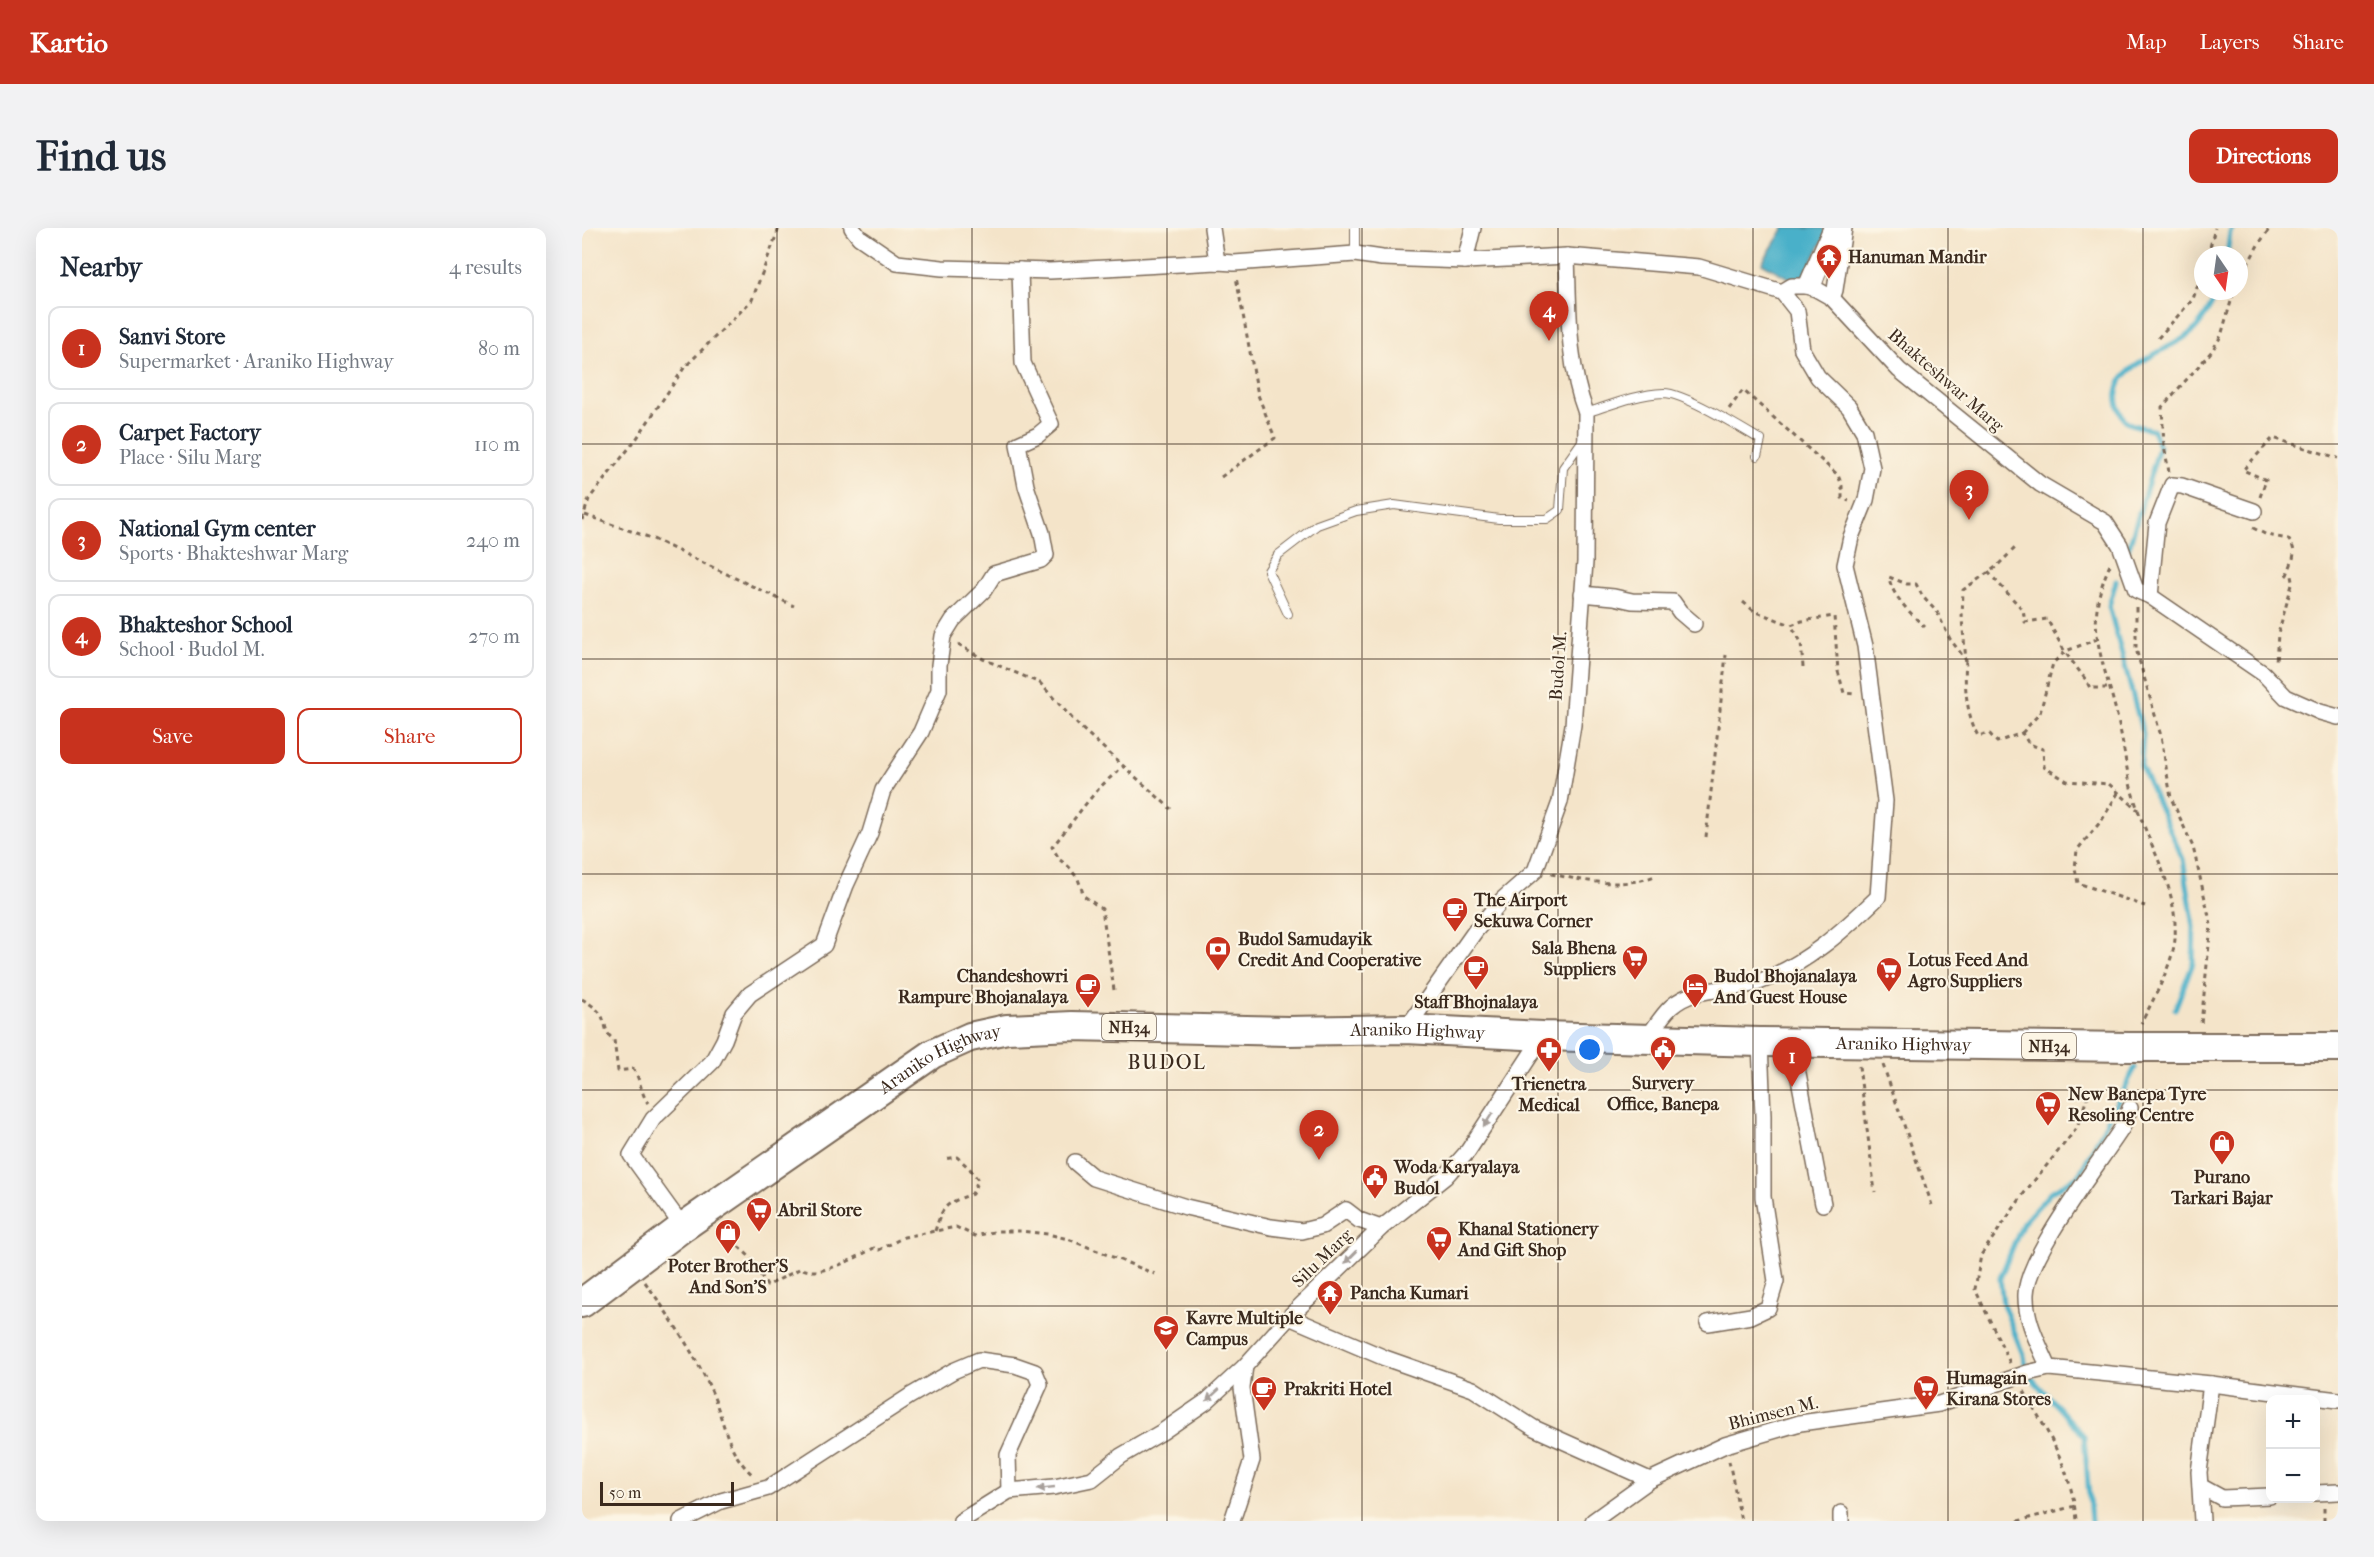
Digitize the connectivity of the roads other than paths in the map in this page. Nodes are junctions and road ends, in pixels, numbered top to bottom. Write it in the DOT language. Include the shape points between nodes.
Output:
graph roads {
  1 [pos="852,228"];
  2 [pos="1212,228"];
  3 [pos="1355,228"];
  4 [pos="1473,228"];
  5 [pos="1831,228"];
  6 [pos="1843,228"];
  7 [pos="1355,254"];
  8 [pos="1567,256"];
  9 [pos="1466,261"];
  10 [pos="1217,262"];
  11 [pos="1020,270"];
  12 [pos="1811,287"];
  13 [pos="1782,292"];
  14 [pos="1832,298"];
  15 [pos="1586,413"];
  16 [pos="1586,436"];
  17 [pos="1757,456"];
  18 [pos="2254,511"];
  19 [pos="2143,593"];
  20 [pos="1582,594"];
  21 [pos="1288,614"];
  22 [pos="1694,624"];
  23 [pos="2338,717"];
  24 [pos="1406,1029"];
  25 [pos="1543,1036"];
  26 [pos="1646,1039"];
  27 [pos="1760,1042"];
  28 [pos="1792,1042"];
  29 [pos="2338,1047"];
  30 [pos="2130,1108"];
  31 [pos="1076,1162"];
  32 [pos="1823,1204"];
  33 [pos="694,1219"];
  34 [pos="1381,1228"];
  35 [pos="582,1303"];
  36 [pos="1289,1317"];
  37 [pos="1708,1323"];
  38 [pos="1245,1366"];
  39 [pos="2049,1368"];
  40 [pos="2211,1384"];
  41 [pos="2338,1400"];
  42 [pos="1650,1480"];
  43 [pos="2200,1486"];
  44 [pos="1009,1491"];
  45 [pos="2338,1492"];
  46 [pos="2320,1493"];
  47 [pos="2266,1496"];
  48 [pos="681,1521"];
  49 [pos="961,1521"];
  50 [pos="1232,1521"];
  51 [pos="1593,1521"];
  52 [pos="2202,1521"];
  1 -- 11 [label="street" via="897,263"];
  2 -- 10 [label="street"];
  3 -- 7 [label="lane"];
  4 -- 9 [label="street"];
  5 -- 12 [label="street"];
  6 -- 12 [label="lane"];
  6 -- 14 [label="street"];
  7 -- 9 [label="street"];
  7 -- 10 [label="street"];
  8 -- 9 [label="street"];
  8 -- 13 [label="street" via="1699,267"];
  8 -- 15 [label="street, Budol M." via="1569,328"];
  10 -- 11 [label="street"];
  11 -- 33 [label="street" via="1023,363 1051,424 1018,444 1046,555 994,574 984,590 953,620 943,636 939,690 921,732 883,790 870,834 824,945 750,994 734,1013 712,1062 653,1119 631,1155"];
  12 -- 13 [label="street" via="1792,286"];
  12 -- 14 [label="street, Bhakteshwar Marg"];
  13 -- 26 [label="street" via="1797,311 1802,350 1807,359 1818,377 1849,407 1864,432 1872,468 1845,565 1865,646 1885,801 1878,897 1849,925 1798,963 1758,982 1689,995 1671,1007"];
  14 -- 19 [label="street, Bhakteshwar Marg" via="1899,370 2040,484 2105,522"];
  15 -- 16 [label="street, Budol M."];
  15 -- 17 [label="lane" via="1666,393 1697,404 1761,440"];
  16 -- 20 [label="street, Budol M."];
  16 -- 21 [label="lane" via="1563,468 1560,510 1547,519 1498,519 1394,505 1356,511 1317,525 1278,555 1268,571"];
  18 -- 19 [label="street" via="2172,485 2157,523"];
  19 -- 23 [label="street" via="2264,674 2286,697"];
  20 -- 22 [label="street" via="1673,602"];
  20 -- 24 [label="street, Budol M." via="1573,725 1560,802 1534,871 1476,930"];
  24 -- 25 [label="highway, Araniko Highway / NH34"];
  24 -- 33 [label="highway, Araniko Highway / NH34" via="1288,1031 1072,1026 1007,1029 970,1037 932,1054"];
  25 -- 26 [label="highway, Araniko Highway / NH34"];
  25 -- 34 [label="street, Silu Marg, one-way" via="1468,1151 1445,1177"];
  26 -- 27 [label="highway, Araniko Highway / NH34"];
  27 -- 28 [label="highway, Araniko Highway / NH34"];
  27 -- 37 [label="street" via="1763,1197 1776,1281 1768,1308 1751,1316"];
  28 -- 29 [label="highway, Araniko Highway / NH34"];
  28 -- 32 [label="street"];
  30 -- 39 [label="street" via="2122,1128 2044,1246 2028,1279 2026,1307"];
  31 -- 34 [label="street" via="1094,1178 1253,1223 1302,1231 1322,1226 1346,1210"];
  33 -- 35 [label="highway, Araniko Highway / NH34"];
  34 -- 36 [label="street, Silu Marg, one-way"];
  36 -- 38 [label="street, Silu Marg"];
  36 -- 42 [label="street" via="1385,1358 1473,1389 1534,1428"];
  38 -- 44 [label="street, Silu Marg, one-way" via="1207,1401 1092,1479"];
  38 -- 50 [label="street" via="1242,1388 1252,1460"];
  39 -- 40 [label="street, Bhimsen M."];
  39 -- 42 [label="street, Bhimsen M." via="1939,1404 1800,1423 1725,1445"];
  40 -- 41 [label="street, Bhimsen M."];
  40 -- 43 [label="street"];
  42 -- 51 [label="street, Bhimsen M."];
  43 -- 47 [label="street" via="2222,1498"];
  43 -- 52 [label="street"];
  44 -- 48 [label="street" via="1008,1455 1040,1384 1035,1372 979,1360 910,1396 768,1488 721,1501"];
  44 -- 49 [label="street, Silu Marg"];
  45 -- 46 [label="street"];
}
